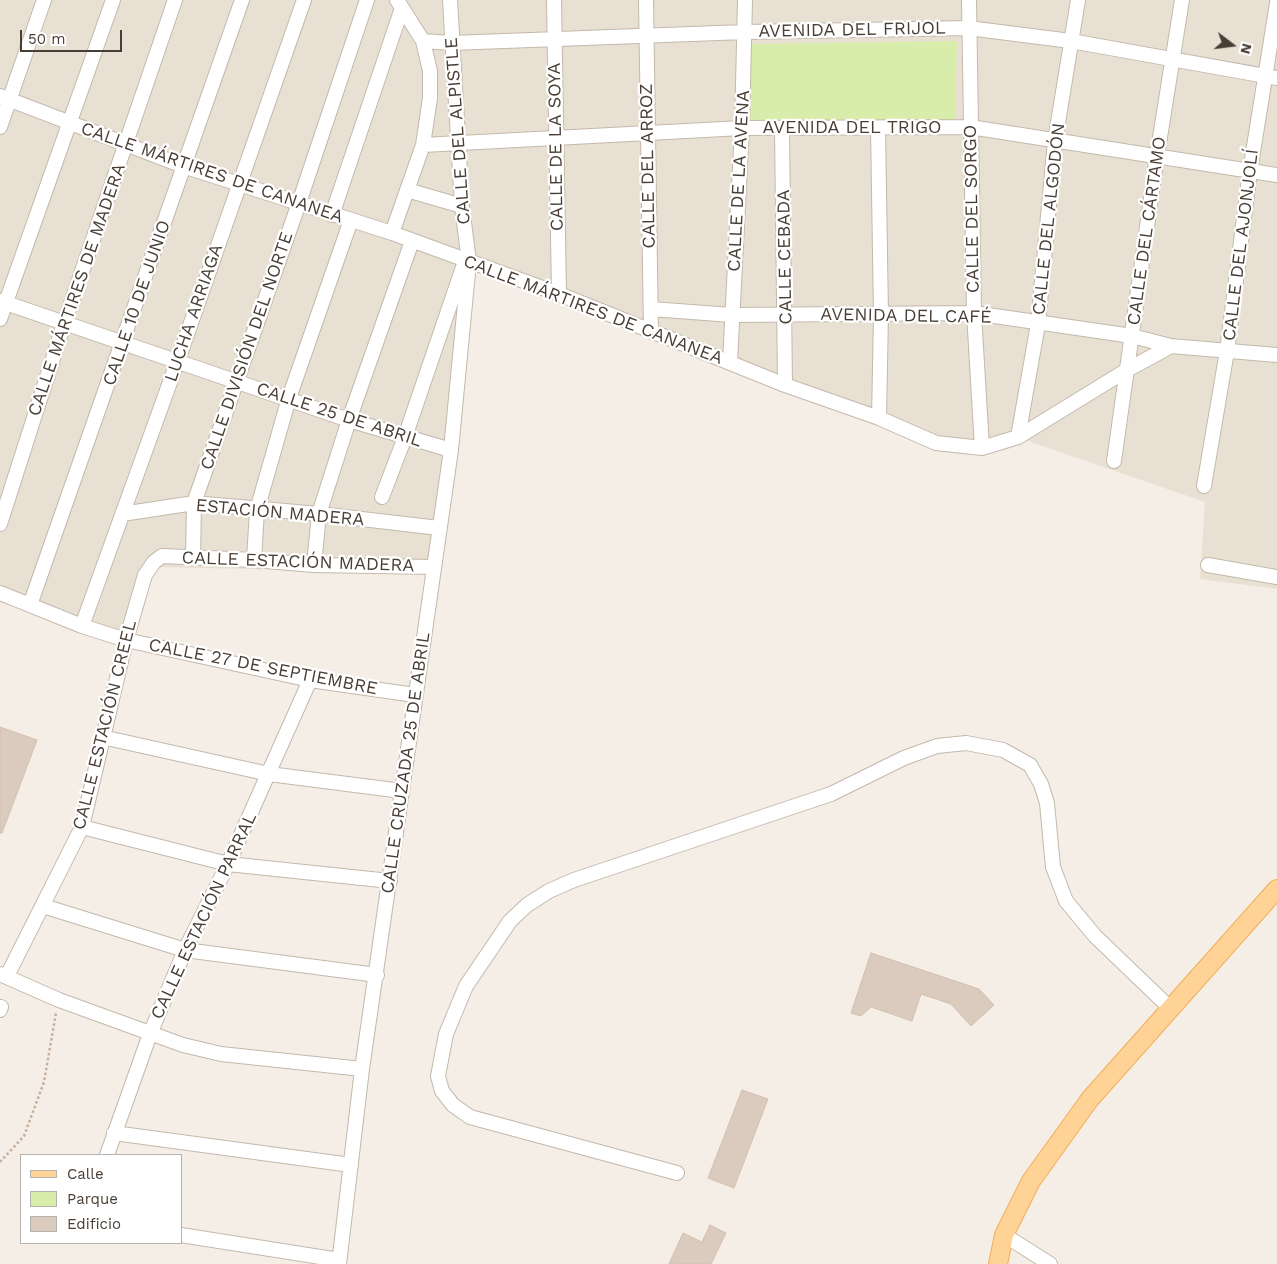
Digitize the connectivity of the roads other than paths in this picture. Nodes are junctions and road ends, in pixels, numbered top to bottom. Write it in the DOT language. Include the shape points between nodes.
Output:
graph roads {
  1 [pos="44,0"];
  2 [pos="113,0"];
  3 [pos="175,0"];
  4 [pos="242,0"];
  5 [pos="304,0"];
  6 [pos="367,0"];
  7 [pos="450,0"];
  8 [pos="554,0"];
  9 [pos="646,0"];
  10 [pos="745,0"];
  11 [pos="969,0"];
  12 [pos="1078,0"];
  13 [pos="1182,0"];
  14 [pos="1277,3"];
  15 [pos="400,4"];
  16 [pos="968,28"];
  17 [pos="745,32"];
  18 [pos="646,36"];
  19 [pos="554,40"];
  20 [pos="423,41"];
  21 [pos="1071,41"];
  22 [pos="452,43"];
  23 [pos="1172,58"];
  24 [pos="1271,77"];
  25 [pos="5,98"];
  26 [pos="70,124"];
  27 [pos="0,127"];
  28 [pos="970,127"];
  29 [pos="742,128"];
  30 [pos="878,128"];
  31 [pos="782,129"];
  32 [pos="648,134"];
  33 [pos="556,138"];
  34 [pos="1055,141"];
  35 [pos="458,143"];
  36 [pos="126,145"];
  37 [pos="423,145"];
  38 [pos="1157,156"];
  39 [pos="183,166"];
  40 [pos="1250,171"];
  41 [pos="1277,175"];
  42 [pos="238,184"];
  43 [pos="407,190"];
  44 [pos="299,203"];
  45 [pos="462,206"];
  46 [pos="332,215"];
  47 [pos="351,220"];
  48 [pos="392,233"];
  49 [pos="412,241"];
  50 [pos="467,262"];
  51 [pos="559,294"];
  52 [pos="3,302"];
  53 [pos="652,309"];
  54 [pos="974,313"];
  55 [pos="786,314"];
  56 [pos="732,315"];
  57 [pos="882,315"];
  58 [pos="0,319"];
  59 [pos="64,324"];
  60 [pos="1038,324"];
  61 [pos="651,332"];
  62 [pos="1132,336"];
  63 [pos="124,342"];
  64 [pos="1171,346"];
  65 [pos="1227,351"];
  66 [pos="1277,355"];
  67 [pos="178,360"];
  68 [pos="730,362"];
  69 [pos="1128,370"];
  70 [pos="237,381"];
  71 [pos="785,385"];
  72 [pos="289,398"];
  73 [pos="880,418"];
  74 [pos="349,420"];
  75 [pos="405,437"];
  76 [pos="1018,437"];
  77 [pos="982,448"];
  78 [pos="451,450"];
  79 [pos="1114,462"];
  80 [pos="1204,486"];
  81 [pos="382,497"];
  82 [pos="194,503"];
  83 [pos="256,510"];
  84 [pos="122,514"];
  85 [pos="320,514"];
  86 [pos="0,524"];
  87 [pos="439,528"];
  88 [pos="162,556"];
  89 [pos="193,558"];
  90 [pos="254,560"];
  91 [pos="314,565"];
  92 [pos="1208,565"];
  93 [pos="433,567"];
  94 [pos="1277,576"];
  95 [pos="0,593"];
  96 [pos="30,605"];
  97 [pos="82,626"];
  98 [pos="126,640"];
  99 [pos="310,680"];
  100 [pos="415,695"];
  101 [pos="102,737"];
  102 [pos="269,774"];
  103 [pos="402,791"];
  104 [pos="82,827"];
  105 [pos="228,864"];
  106 [pos="390,881"];
  107 [pos="1277,890"];
  108 [pos="43,906"];
  109 [pos="185,950"];
  110 [pos="3,975"];
  111 [pos="377,975"];
  112 [pos="1170,1008"];
  113 [pos="150,1034"];
  114 [pos="362,1069"];
  115 [pos="114,1133"];
  116 [pos="107,1154"];
  117 [pos="351,1165"];
  118 [pos="677,1173"];
  119 [pos="182,1235"];
  120 [pos="1004,1235"];
  121 [pos="339,1262"];
  122 [pos="998,1264"];
  123 [pos="1050,1264"];
  1 -- 25 [label="street"];
  2 -- 26 [label="street"];
  3 -- 36 [label="street, CALLE MÁRTIRES DE MADERA"];
  4 -- 39 [label="street, CALLE 10 DE JUNIO"];
  5 -- 42 [label="street, LUCHA ARRIAGA"];
  6 -- 44 [label="street, CALLE DIVISIÓN DEL NORTE"];
  7 -- 22 [label="street, CALLE DEL ALPISTLE"];
  8 -- 19 [label="street, CALLE DE LA SOYA"];
  9 -- 18 [label="street, CALLE DEL ARROZ"];
  10 -- 17 [label="street, CALLE DE LA AVENA"];
  11 -- 16 [label="street, CALLE DEL SORGO"];
  12 -- 21 [label="street, CALLE DEL ALGODÓN"];
  13 -- 23 [label="street, CALLE DEL CÁRTAMO"];
  14 -- 24 [label="street, CALLE DEL AJONJOLÍ"];
  15 -- 20 [label="street"];
  15 -- 46 [label="street"];
  16 -- 17 [label="street, AVENIDA DEL FRIJOL"];
  16 -- 21 [label="street, AVENIDA DEL FRIJOL"];
  16 -- 28 [label="street, CALLE DEL SORGO"];
  17 -- 18 [label="street, AVENIDA DEL FRIJOL"];
  17 -- 29 [label="street, CALLE DE LA AVENA"];
  18 -- 19 [label="street, AVENIDA DEL FRIJOL"];
  18 -- 32 [label="street, CALLE DEL ARROZ"];
  19 -- 22 [label="street, AVENIDA DEL FRIJOL"];
  19 -- 33 [label="street, CALLE DE LA SOYA"];
  20 -- 22 [label="street, AVENIDA DEL FRIJOL"];
  20 -- 37 [label="street" via="430,72"];
  21 -- 23 [label="street, AVENIDA DEL FRIJOL"];
  21 -- 34 [label="street, CALLE DEL ALGODÓN"];
  22 -- 35 [label="street, CALLE DEL ALPISTLE"];
  23 -- 24 [label="street, AVENIDA DEL FRIJOL"];
  23 -- 38 [label="street, CALLE DEL CÁRTAMO"];
  24 -- 40 [label="street, CALLE DEL AJONJOLÍ"];
  25 -- 26 [label="street, CALLE MÁRTIRES DE CANANEA"];
  25 -- 27 [label="street"];
  26 -- 36 [label="street, CALLE MÁRTIRES DE CANANEA"];
  26 -- 52 [label="street"];
  28 -- 30 [label="street, AVENIDA DEL TRIGO"];
  28 -- 34 [label="street, AVENIDA DEL TRIGO"];
  28 -- 54 [label="street, CALLE DEL SORGO"];
  29 -- 31 [label="street, AVENIDA DEL TRIGO"];
  29 -- 32 [label="street, AVENIDA DEL TRIGO"];
  29 -- 56 [label="street, CALLE DE LA AVENA"];
  30 -- 31 [label="street, AVENIDA DEL TRIGO"];
  30 -- 57 [label="street"];
  31 -- 55 [label="street, CALLE CEBADA"];
  32 -- 33 [label="street, AVENIDA DEL TRIGO"];
  32 -- 53 [label="street, CALLE DEL ARROZ"];
  33 -- 35 [label="street, AVENIDA DEL TRIGO"];
  33 -- 51 [label="street, CALLE DE LA SOYA"];
  34 -- 38 [label="street, AVENIDA DEL TRIGO"];
  34 -- 60 [label="street, CALLE DEL ALGODÓN"];
  35 -- 37 [label="street, AVENIDA DEL TRIGO"];
  35 -- 45 [label="street, CALLE DEL ALPISTLE"];
  36 -- 39 [label="street, CALLE MÁRTIRES DE CANANEA"];
  36 -- 59 [label="street, CALLE MÁRTIRES DE MADERA"];
  37 -- 43 [label="street"];
  38 -- 40 [label="street, AVENIDA DEL TRIGO"];
  38 -- 62 [label="street, CALLE DEL CÁRTAMO"];
  39 -- 42 [label="street, CALLE MÁRTIRES DE CANANEA"];
  39 -- 63 [label="street, CALLE 10 DE JUNIO"];
  40 -- 41 [label="street, AVENIDA DEL TRIGO"];
  40 -- 65 [label="street, CALLE DEL AJONJOLÍ"];
  42 -- 44 [label="street, CALLE MÁRTIRES DE CANANEA"];
  42 -- 67 [label="street, LUCHA ARRIAGA"];
  43 -- 45 [label="street"];
  43 -- 48 [label="street"];
  44 -- 46 [label="street, CALLE MÁRTIRES DE CANANEA"];
  44 -- 70 [label="street, CALLE DIVISIÓN DEL NORTE"];
  45 -- 50 [label="street, CALLE DEL ALPISTLE"];
  46 -- 47 [label="street, CALLE MÁRTIRES DE CANANEA"];
  47 -- 48 [label="street, CALLE MÁRTIRES DE CANANEA"];
  47 -- 72 [label="street"];
  48 -- 49 [label="street, CALLE MÁRTIRES DE CANANEA"];
  49 -- 50 [label="street, CALLE MÁRTIRES DE CANANEA"];
  49 -- 74 [label="street"];
  50 -- 51 [label="street, CALLE MÁRTIRES DE CANANEA"];
  50 -- 75 [label="street"];
  50 -- 78 [label="street, CALLE CRUZADA 25 DE ABRIL"];
  51 -- 61 [label="street, CALLE MÁRTIRES DE CANANEA"];
  52 -- 58 [label="street"];
  52 -- 59 [label="street, CALLE 25 DE ABRIL"];
  53 -- 56 [label="street, AVENIDA DEL CAFÉ"];
  53 -- 61 [label="street, CALLE DEL ARROZ"];
  54 -- 57 [label="street, AVENIDA DEL CAFÉ"];
  54 -- 60 [label="street, AVENIDA DEL CAFÉ"];
  54 -- 77 [label="street, CALLE DEL SORGO"];
  55 -- 56 [label="street, AVENIDA DEL CAFÉ"];
  55 -- 57 [label="street, AVENIDA DEL CAFÉ"];
  55 -- 71 [label="street, CALLE CEBADA"];
  56 -- 68 [label="street, CALLE DE LA AVENA"];
  57 -- 73 [label="street"];
  59 -- 63 [label="street, CALLE 25 DE ABRIL"];
  59 -- 86 [label="street, CALLE MÁRTIRES DE MADERA"];
  60 -- 62 [label="street, AVENIDA DEL CAFÉ"];
  60 -- 76 [label="street, CALLE DEL ALGODÓN"];
  61 -- 68 [label="street, CALLE MÁRTIRES DE CANANEA"];
  62 -- 64 [label="street, AVENIDA DEL CAFÉ"];
  62 -- 69 [label="street, CALLE DEL CÁRTAMO"];
  63 -- 67 [label="street, CALLE 25 DE ABRIL"];
  63 -- 96 [label="street, CALLE 10 DE JUNIO"];
  64 -- 65 [label="street, AVENIDA DEL CAFÉ"];
  64 -- 69 [label="street, CALLE MÁRTIRES DE CANANEA"];
  65 -- 66 [label="street, AVENIDA DEL CAFÉ"];
  65 -- 80 [label="street, CALLE DEL AJONJOLÍ"];
  67 -- 70 [label="street, CALLE 25 DE ABRIL"];
  67 -- 84 [label="street, LUCHA ARRIAGA"];
  68 -- 71 [label="street, CALLE MÁRTIRES DE CANANEA"];
  69 -- 76 [label="street, CALLE MÁRTIRES DE CANANEA"];
  69 -- 79 [label="street, CALLE DEL CÁRTAMO"];
  70 -- 72 [label="street, CALLE 25 DE ABRIL"];
  70 -- 82 [label="street, CALLE DIVISIÓN DEL NORTE"];
  71 -- 73 [label="street, CALLE MÁRTIRES DE CANANEA"];
  72 -- 74 [label="street, CALLE 25 DE ABRIL"];
  72 -- 83 [label="street"];
  73 -- 77 [label="street, CALLE MÁRTIRES DE CANANEA" via="936,443"];
  74 -- 75 [label="street, CALLE 25 DE ABRIL"];
  74 -- 85 [label="street"];
  75 -- 78 [label="street, CALLE 25 DE ABRIL"];
  75 -- 81 [label="street"];
  76 -- 77 [label="street, CALLE MÁRTIRES DE CANANEA"];
  78 -- 87 [label="street, CALLE CRUZADA 25 DE ABRIL"];
  82 -- 83 [label="street, ESTACIÓN MADERA"];
  82 -- 84 [label="street, ESTACIÓN MADERA"];
  82 -- 89 [label="street, CALLE DIVISIÓN DEL NORTE"];
  83 -- 85 [label="street, ESTACIÓN MADERA"];
  83 -- 90 [label="street"];
  84 -- 97 [label="street, LUCHA ARRIAGA"];
  85 -- 87 [label="street, ESTACIÓN MADERA"];
  85 -- 91 [label="street"];
  87 -- 93 [label="street, CALLE CRUZADA 25 DE ABRIL"];
  88 -- 89 [label="street, CALLE ESTACIÓN MADERA"];
  88 -- 98 [label="street, CALLE ESTACIÓN CREEL" via="145,575"];
  89 -- 90 [label="street, CALLE ESTACIÓN MADERA"];
  90 -- 91 [label="street, CALLE ESTACIÓN MADERA"];
  91 -- 93 [label="street, CALLE ESTACIÓN MADERA"];
  92 -- 94 [label="street"];
  93 -- 100 [label="street, CALLE CRUZADA 25 DE ABRIL"];
  95 -- 96 [label="street, CALLE 27 DE SEPTIEMBRE"];
  96 -- 97 [label="street, CALLE 27 DE SEPTIEMBRE"];
  97 -- 98 [label="street, CALLE 27 DE SEPTIEMBRE"];
  98 -- 99 [label="street, CALLE 27 DE SEPTIEMBRE"];
  98 -- 101 [label="street, CALLE ESTACIÓN CREEL"];
  99 -- 100 [label="street, CALLE 27 DE SEPTIEMBRE"];
  99 -- 102 [label="street, CALLE ESTACIÓN PARRAL"];
  100 -- 103 [label="street, CALLE CRUZADA 25 DE ABRIL"];
  101 -- 102 [label="street"];
  101 -- 104 [label="street, CALLE ESTACIÓN CREEL"];
  102 -- 103 [label="street"];
  102 -- 105 [label="street, CALLE ESTACIÓN PARRAL"];
  103 -- 106 [label="street, CALLE CRUZADA 25 DE ABRIL"];
  104 -- 105 [label="street"];
  104 -- 108 [label="street, CALLE ESTACIÓN CREEL"];
  105 -- 106 [label="street"];
  105 -- 109 [label="street, CALLE ESTACIÓN PARRAL"];
  106 -- 111 [label="street, CALLE CRUZADA 25 DE ABRIL"];
  107 -- 112 [label="main road"];
  108 -- 109 [label="street"];
  108 -- 110 [label="street, CALLE ESTACIÓN CREEL"];
  109 -- 111 [label="street"];
  109 -- 113 [label="street, CALLE ESTACIÓN PARRAL"];
  110 -- 113 [label="street"];
  111 -- 114 [label="street, CALLE CRUZADA 25 DE ABRIL"];
  112 -- 118 [label="street" via="1096,936 1066,901 1053,867 1047,803 1030,765 1003,750 966,743 937,746 904,758 831,794 548,891 527,904 510,921 466,986 446,1034 438,1076 442,1091 453,1105 470,1116"];
  112 -- 120 [label="main road" via="1084,1107 1031,1181"];
  113 -- 114 [label="street" via="222,1054"];
  113 -- 115 [label="street, CALLE ESTACIÓN PARRAL"];
  114 -- 117 [label="street, CALLE CRUZADA 25 DE ABRIL"];
  115 -- 116 [label="street, CALLE ESTACIÓN PARRAL"];
  115 -- 117 [label="street"];
  117 -- 121 [label="street, CALLE CRUZADA 25 DE ABRIL"];
  119 -- 121 [label="street"];
  120 -- 122 [label="main road"];
  120 -- 123 [label="street"];
}
